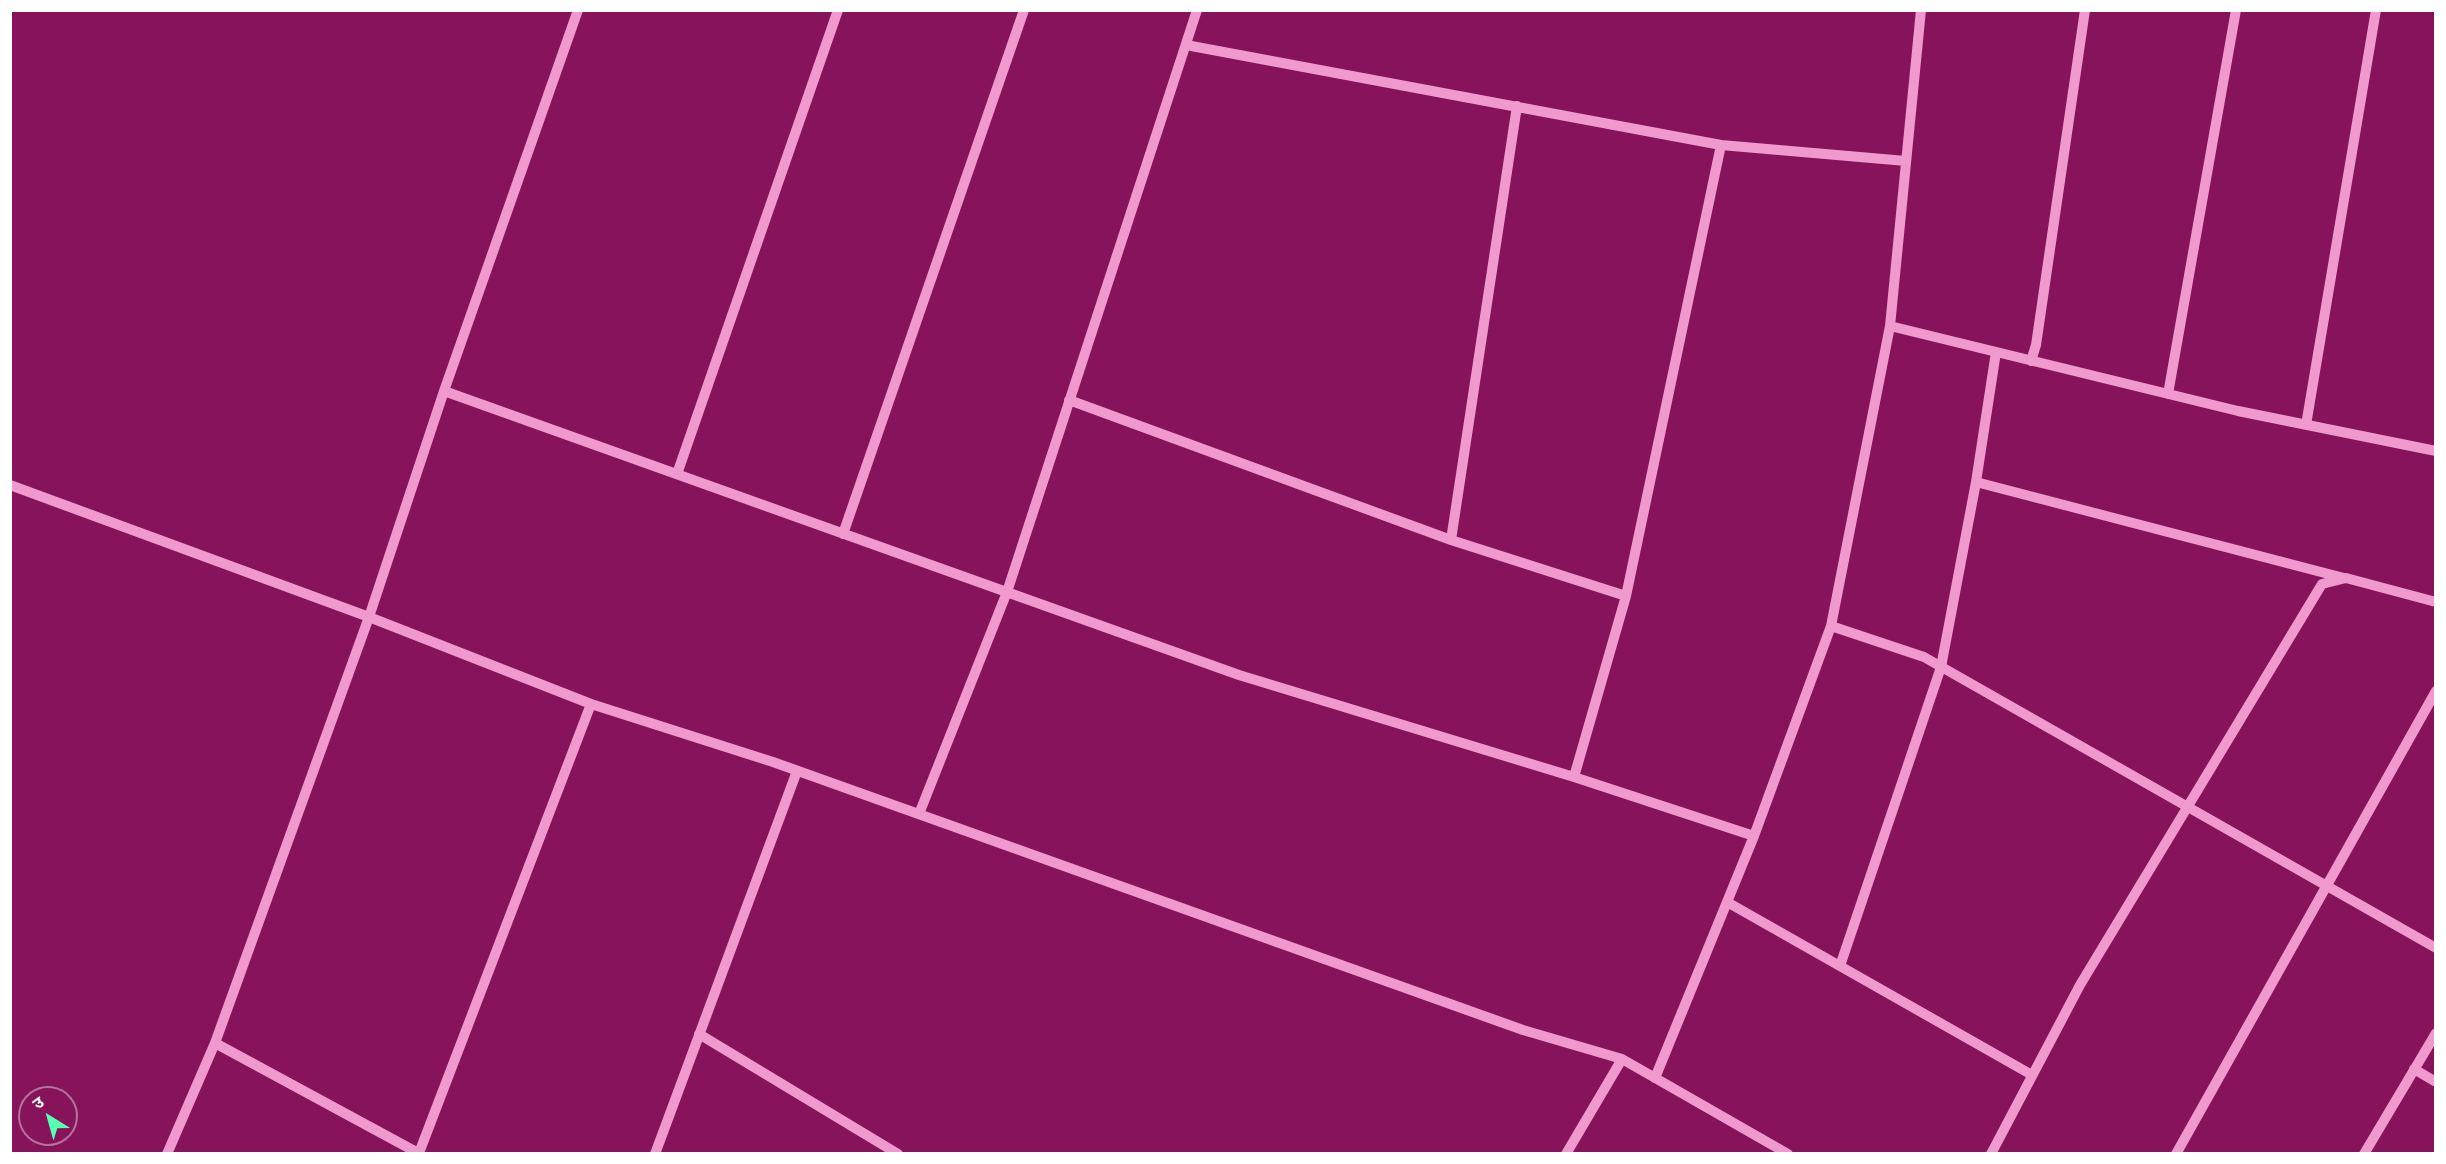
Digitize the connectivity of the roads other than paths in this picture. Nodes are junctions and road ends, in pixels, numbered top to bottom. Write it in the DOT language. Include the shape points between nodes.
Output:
graph roads {
  1 [pos="578,10"];
  2 [pos="838,10"];
  3 [pos="1024,10"];
  4 [pos="1197,10"];
  5 [pos="1921,10"];
  6 [pos="2085,10"];
  7 [pos="2236,10"];
  8 [pos="2376,10"];
  9 [pos="1186,45"];
  10 [pos="1517,106"];
  11 [pos="1721,145"];
  12 [pos="1906,161"];
  13 [pos="1890,326"];
  14 [pos="1996,352"];
  15 [pos="2031,361"];
  16 [pos="444,391"];
  17 [pos="2168,394"];
  18 [pos="1069,400"];
  19 [pos="2306,425"];
  20 [pos="2436,451"];
  21 [pos="677,474"];
  22 [pos="1976,482"];
  23 [pos="10,485"];
  24 [pos="843,534"];
  25 [pos="1451,540"];
  26 [pos="2346,578"];
  27 [pos="1006,592"];
  28 [pos="1626,596"];
  29 [pos="2436,602"];
  30 [pos="369,617"];
  31 [pos="1831,626"];
  32 [pos="1941,667"];
  33 [pos="2436,691"];
  34 [pos="591,704"];
  35 [pos="797,771"];
  36 [pos="1574,777"];
  37 [pos="2189,806"];
  38 [pos="919,814"];
  39 [pos="1754,836"];
  40 [pos="2327,886"];
  41 [pos="1727,902"];
  42 [pos="2436,948"];
  43 [pos="1840,966"];
  44 [pos="2436,1033"];
  45 [pos="699,1034"];
  46 [pos="215,1043"];
  47 [pos="1622,1059"];
  48 [pos="2414,1069"];
  49 [pos="2032,1075"];
  50 [pos="1655,1078"];
  51 [pos="2436,1082"];
  52 [pos="419,1153"];
  53 [pos="167,1154"];
  54 [pos="655,1154"];
  55 [pos="898,1154"];
  56 [pos="1566,1154"];
  57 [pos="1788,1154"];
  58 [pos="1991,1154"];
  59 [pos="2176,1154"];
  60 [pos="2364,1154"];
  1 -- 16 [label="street"];
  2 -- 21 [label="street"];
  3 -- 24 [label="street"];
  4 -- 9 [label="street"];
  5 -- 12 [label="street"];
  6 -- 15 [label="street"];
  7 -- 17 [label="street"];
  8 -- 19 [label="street"];
  9 -- 10 [label="street"];
  9 -- 18 [label="street"];
  10 -- 11 [label="street"];
  10 -- 25 [label="street"];
  11 -- 12 [label="street"];
  11 -- 28 [label="street"];
  12 -- 13 [label="street"];
  13 -- 14 [label="street"];
  13 -- 31 [label="street"];
  14 -- 15 [label="street"];
  14 -- 22 [label="street"];
  15 -- 17 [label="street"];
  16 -- 21 [label="street"];
  16 -- 30 [label="street"];
  17 -- 19 [label="street"];
  18 -- 25 [label="street"];
  18 -- 27 [label="street"];
  19 -- 20 [label="street"];
  21 -- 24 [label="street"];
  22 -- 26 [label="street"];
  22 -- 32 [label="street"];
  23 -- 30 [label="street"];
  24 -- 27 [label="street"];
  25 -- 28 [label="street"];
  26 -- 29 [label="street"];
  26 -- 37 [label="street" via="2322,584 2311,599"];
  27 -- 36 [label="street" via="1239,675"];
  27 -- 38 [label="street"];
  28 -- 36 [label="street"];
  30 -- 34 [label="street"];
  30 -- 46 [label="street"];
  31 -- 32 [label="street" via="1924,657"];
  31 -- 39 [label="street"];
  32 -- 37 [label="street"];
  32 -- 43 [label="street"];
  33 -- 40 [label="street"];
  34 -- 35 [label="street"];
  34 -- 52 [label="street"];
  35 -- 38 [label="street"];
  35 -- 45 [label="street"];
  36 -- 39 [label="street"];
  37 -- 40 [label="street"];
  37 -- 49 [label="street" via="2080,985"];
  38 -- 47 [label="street" via="1522,1030"];
  39 -- 41 [label="street"];
  40 -- 42 [label="street"];
  40 -- 59 [label="street"];
  41 -- 43 [label="street"];
  41 -- 50 [label="street"];
  43 -- 49 [label="street"];
  44 -- 48 [label="street"];
  45 -- 54 [label="street"];
  45 -- 55 [label="street"];
  46 -- 52 [label="street"];
  46 -- 53 [label="street"];
  47 -- 50 [label="street"];
  47 -- 56 [label="street"];
  48 -- 51 [label="street"];
  48 -- 60 [label="street"];
  49 -- 58 [label="street"];
  50 -- 57 [label="street"];
}
